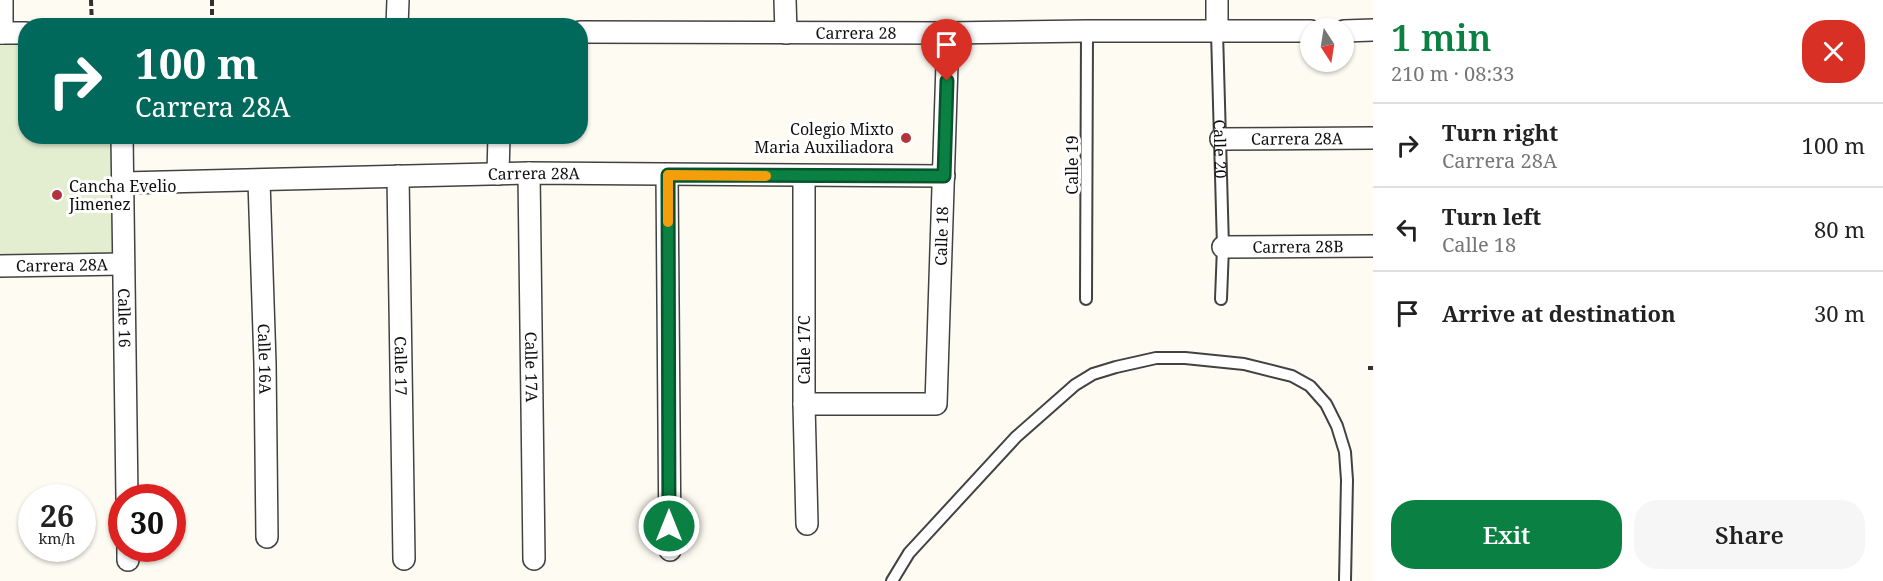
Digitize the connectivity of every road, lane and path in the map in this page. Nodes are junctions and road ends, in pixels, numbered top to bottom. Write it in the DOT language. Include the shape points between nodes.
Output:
graph roads {
  1 [pos="2,0"];
  2 [pos="91,0"];
  3 [pos="212,0"];
  4 [pos="398,0"];
  5 [pos="785,0"];
  6 [pos="1217,0"];
  7 [pos="92,18"];
  8 [pos="212,18"];
  9 [pos="397,18"];
  10 [pos="1373,30"];
  11 [pos="1087,31"];
  12 [pos="1300,31"];
  13 [pos="1354,31"];
  14 [pos="588,32"];
  15 [pos="1217,32"];
  16 [pos="1,33"];
  17 [pos="18,33"];
  18 [pos="786,33"];
  19 [pos="948,33"];
  20 [pos="1373,138"];
  21 [pos="1221,139"];
  22 [pos="122,144"];
  23 [pos="499,144"];
  24 [pos="529,173"];
  25 [pos="498,174"];
  26 [pos="668,175"];
  27 [pos="398,176"];
  28 [pos="804,176"];
  29 [pos="944,176"];
  30 [pos="259,181"];
  31 [pos="124,183"];
  32 [pos="1373,246"];
  33 [pos="1223,247"];
  34 [pos="123,264"];
  35 [pos="0,266"];
  36 [pos="1086,299"];
  37 [pos="1221,299"];
  38 [pos="804,404"];
  39 [pos="127,484"];
  40 [pos="807,524"];
  41 [pos="267,537"];
  42 [pos="670,550"];
  43 [pos="404,559"];
  44 [pos="534,559"];
  45 [pos="892,581"];
  46 [pos="1346,581"];
  1 -- 16 [label="street"];
  2 -- 7 [label="path"];
  3 -- 8 [label="path"];
  4 -- 9 [label="street"];
  5 -- 18 [label="street"];
  6 -- 15 [label="street, Calle 20"];
  10 -- 13 [label="street"];
  11 -- 15 [label="street, Carrera 28"];
  11 -- 19 [label="street, Carrera 28"];
  11 -- 36 [label="lane, Calle 19"];
  12 -- 15 [label="street, Carrera 28"];
  14 -- 18 [label="street, Carrera 28"];
  15 -- 21 [label="lane, Calle 20"];
  16 -- 17 [label="street"];
  18 -- 19 [label="street, Carrera 28"];
  19 -- 29 [label="street, Calle 18"];
  20 -- 21 [label="street, Carrera 28A"];
  21 -- 33 [label="lane, Calle 20"];
  22 -- 31 [label="street, Calle 16"];
  23 -- 25 [label="street"];
  24 -- 25 [label="street, Carrera 28A"];
  24 -- 26 [label="street, Carrera 28A"];
  24 -- 44 [label="street, Calle 17A"];
  25 -- 27 [label="street, Carrera 28A"];
  26 -- 28 [label="street, Carrera 28A"];
  26 -- 42 [label="street"];
  27 -- 30 [label="street, Carrera 28A"];
  27 -- 43 [label="street, Calle 17"];
  28 -- 29 [label="street, Carrera 28A"];
  28 -- 38 [label="street, Calle 17C"];
  29 -- 38 [label="street, Calle 18" via="936,404"];
  30 -- 31 [label="street, Carrera 28A"];
  30 -- 41 [label="street, Calle 16A"];
  31 -- 34 [label="street, Calle 16"];
  32 -- 33 [label="street, Carrera 28B"];
  33 -- 37 [label="lane, Calle 20"];
  34 -- 35 [label="street, Carrera 28A"];
  34 -- 39 [label="street, Calle 16"];
  38 -- 40 [label="street, Calle 17C"];
  45 -- 46 [label="lane" via="909,553 1016,436 1075,385 1093,374 1156,358 1244,364 1292,376 1310,386 1326,404 1345,452"];
}
